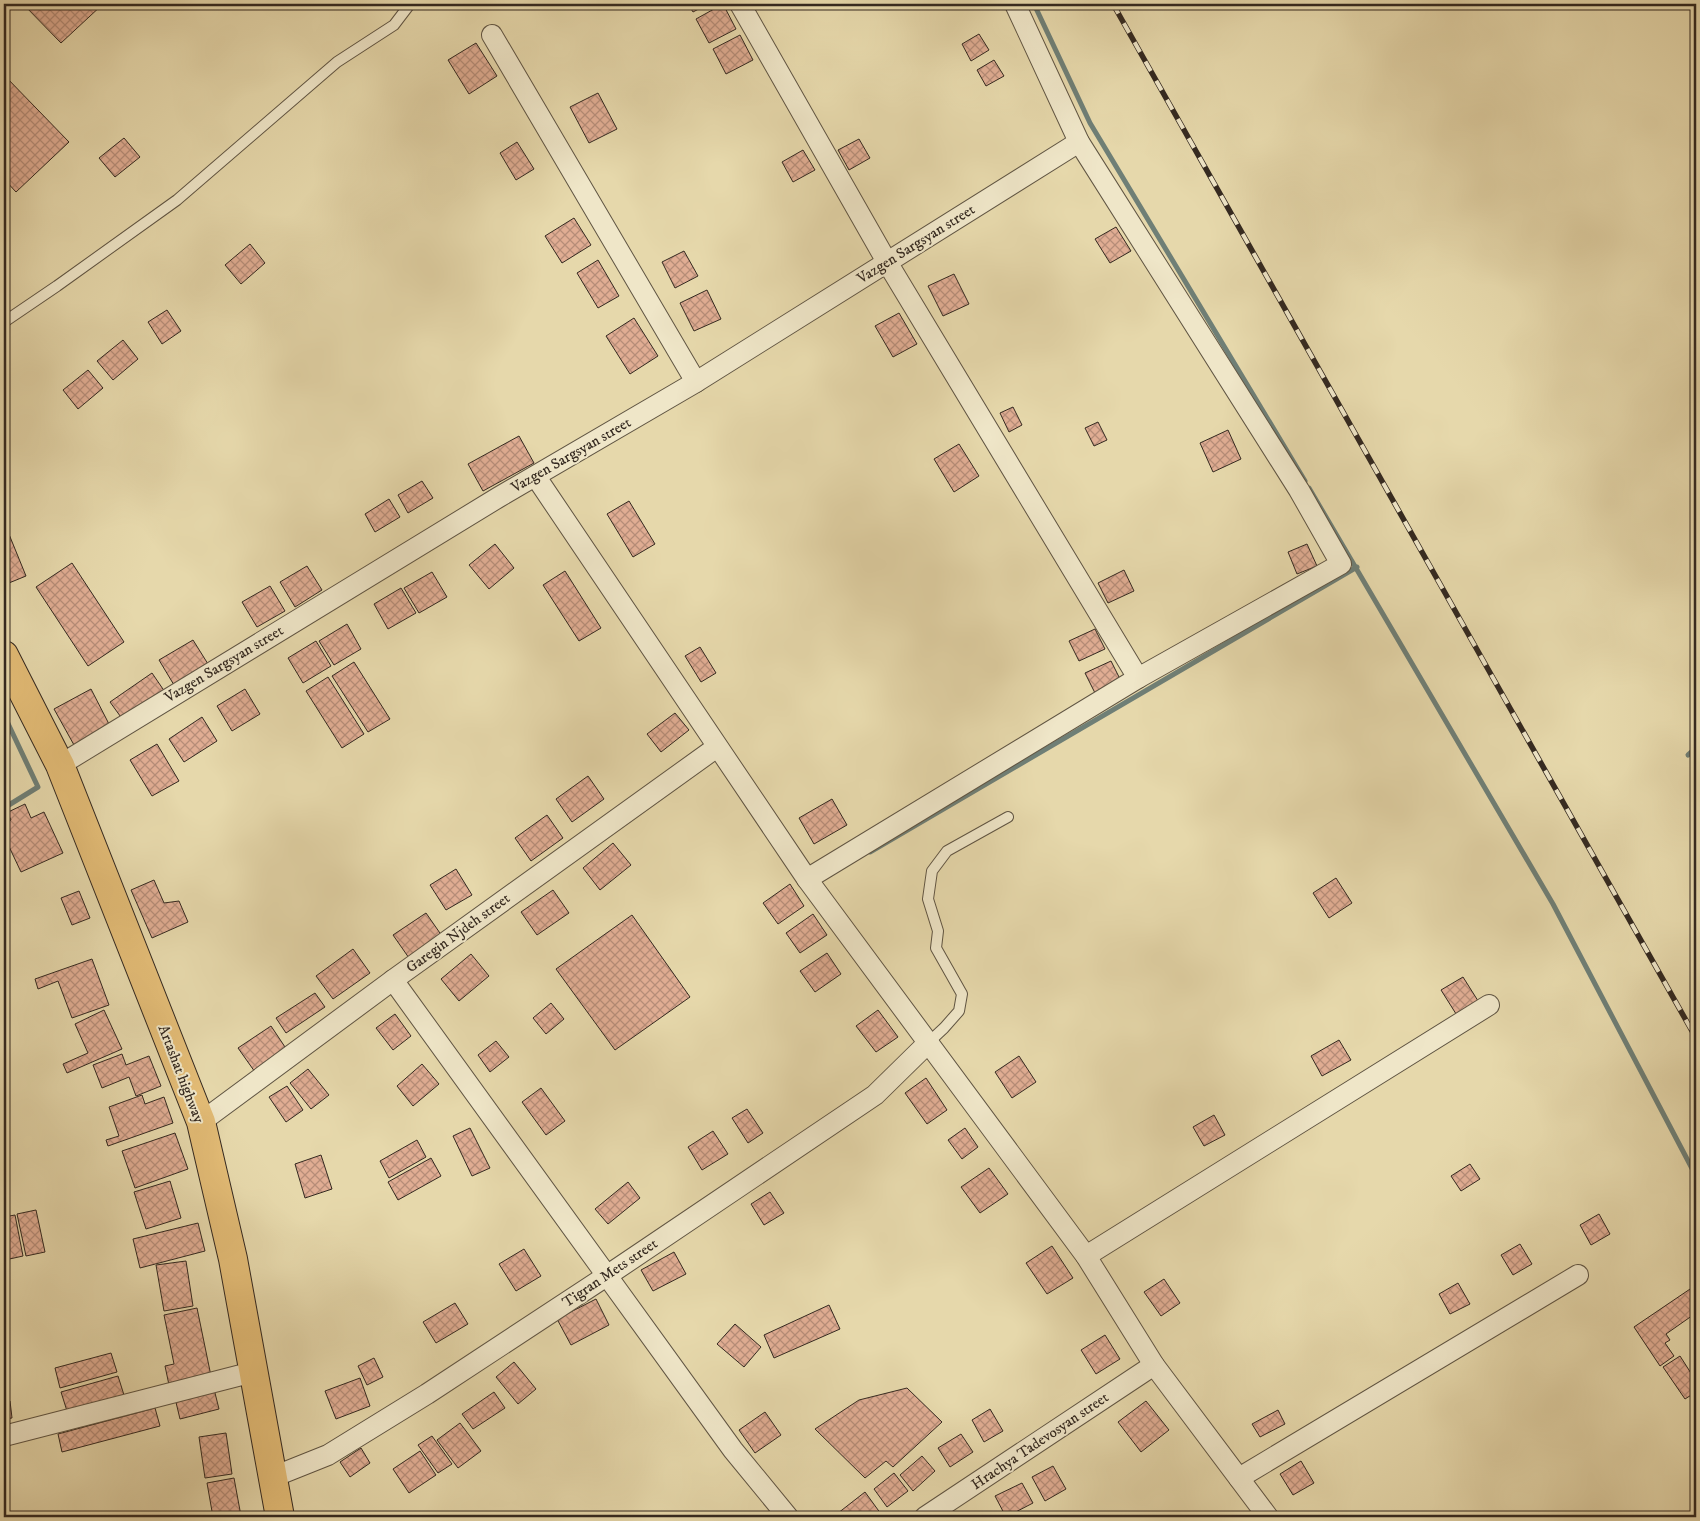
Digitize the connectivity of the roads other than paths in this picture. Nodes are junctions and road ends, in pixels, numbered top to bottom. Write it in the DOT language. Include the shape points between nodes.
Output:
graph roads {
  1 [pos="410,4"];
  2 [pos="740,4"];
  3 [pos="1016,4"];
  4 [pos="492,34"];
  5 [pos="1079,142"];
  6 [pos="887,262"];
  7 [pos="4,322"];
  8 [pos="696,382"];
  9 [pos="536,477"];
  10 [pos="4,656"];
  11 [pos="1138,678"];
  12 [pos="717,747"];
  13 [pos="60,765"];
  14 [pos="1008,817"];
  15 [pos="807,879"];
  16 [pos="393,980"];
  17 [pos="1489,1005"];
  18 [pos="929,1042"];
  19 [pos="201,1122"];
  20 [pos="1086,1256"];
  21 [pos="608,1275"];
  22 [pos="1578,1275"];
  23 [pos="1154,1365"];
  24 [pos="253,1372"];
  25 [pos="4,1436"];
  26 [pos="273,1477"];
  27 [pos="1239,1478"];
  28 [pos="280,1517"];
  29 [pos="788,1517"];
  30 [pos="925,1517"];
  31 [pos="1268,1517"];
  1 -- 7 [label="lane" via="394,25 337,62 177,200"];
  2 -- 6 [label="street"];
  3 -- 5 [label="street"];
  4 -- 8 [label="street"];
  5 -- 6 [label="street, Vazgen Sargsyan street"];
  5 -- 11 [label="street" via="1299,490 1340,564"];
  6 -- 8 [label="street, Vazgen Sargsyan street"];
  6 -- 11 [label="street"];
  8 -- 9 [label="street, Vazgen Sargsyan street"];
  9 -- 12 [label="street"];
  9 -- 13 [label="street, Vazgen Sargsyan street"];
  10 -- 13 [label="main road, Artashat highway"];
  11 -- 15 [label="street"];
  12 -- 15 [label="street"];
  12 -- 16 [label="street, Garegin Njdeh street"];
  13 -- 19 [label="main road, Artashat highway"];
  14 -- 18 [label="lane" via="947,851 932,871 928,900 938,931 936,948 962,994 959,1011"];
  15 -- 18 [label="street"];
  16 -- 19 [label="street, Garegin Njdeh street"];
  16 -- 21 [label="street"];
  17 -- 20 [label="street"];
  18 -- 20 [label="street"];
  18 -- 21 [label="street, Tigran Mets street" via="875,1095"];
  19 -- 24 [label="main road, Artashat highway" via="233,1259"];
  20 -- 23 [label="street"];
  21 -- 26 [label="street, Tigran Mets street" via="328,1456"];
  21 -- 29 [label="street" via="733,1450"];
  22 -- 27 [label="street"];
  23 -- 27 [label="street"];
  23 -- 30 [label="street, Hrachya Tadevosyan street"];
  24 -- 25 [label="street"];
  24 -- 26 [label="main road, Artashat highway"];
  26 -- 28 [label="main road, Artashat highway"];
  27 -- 31 [label="street"];
}
